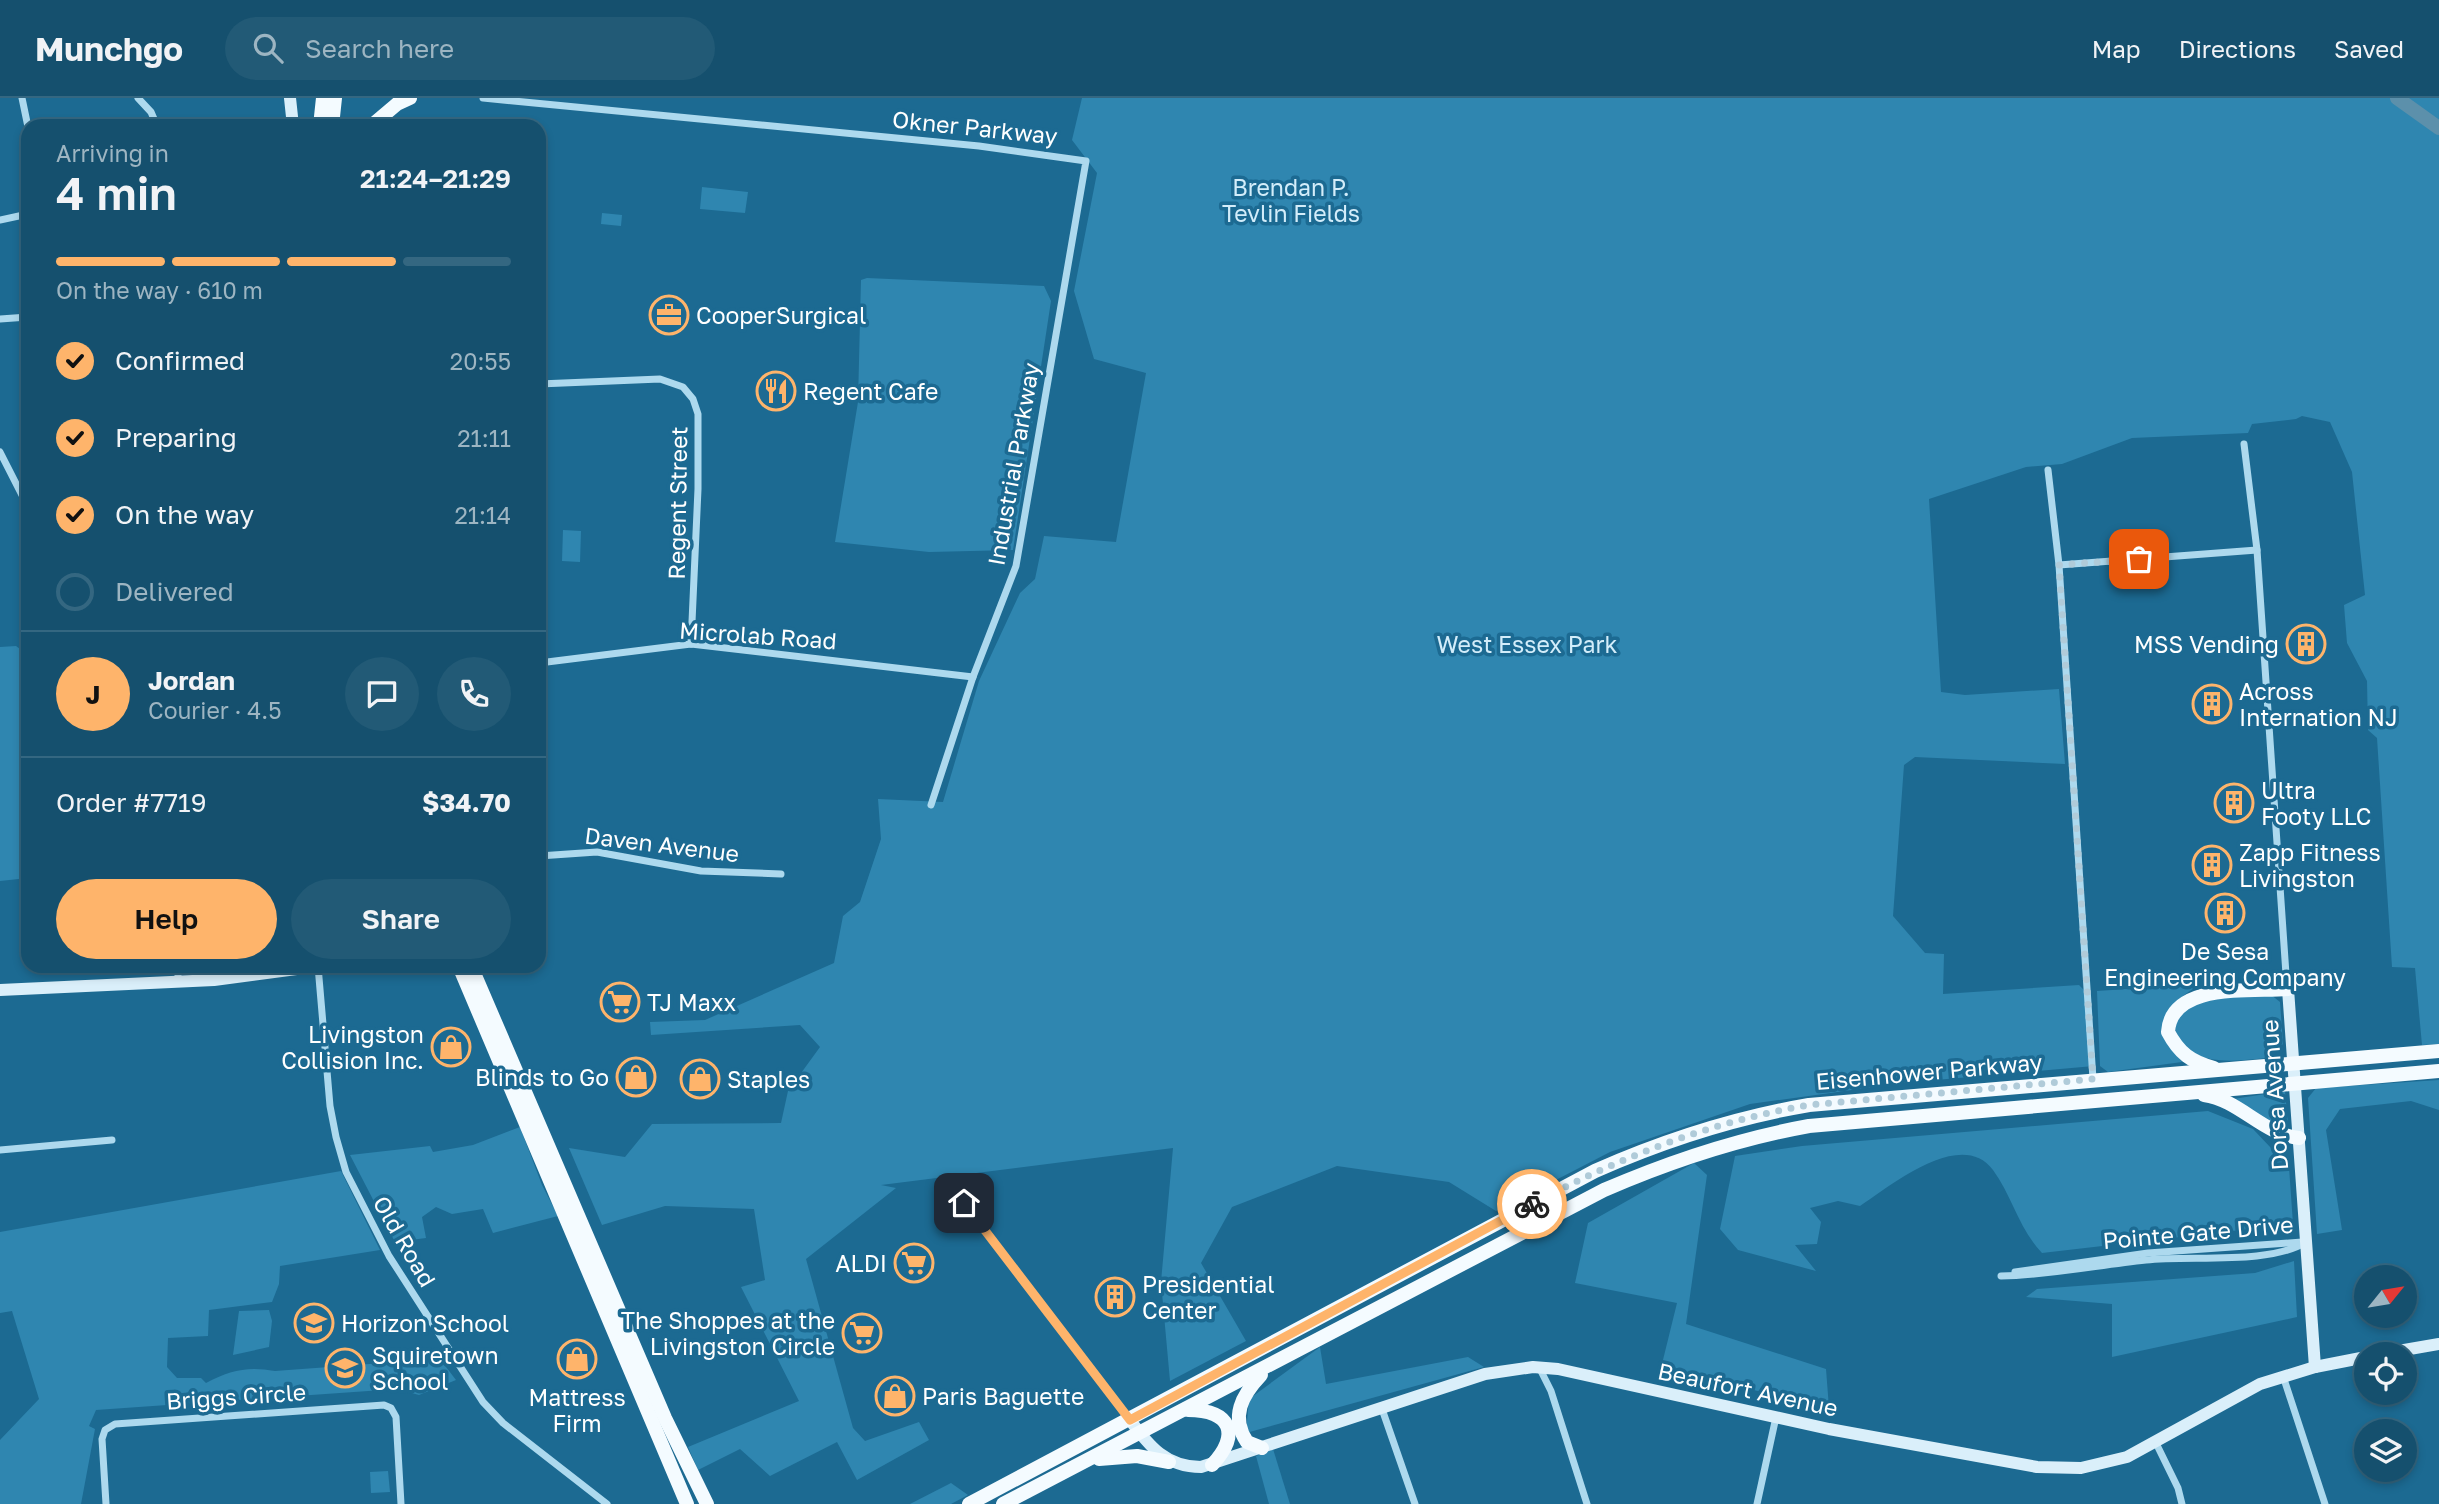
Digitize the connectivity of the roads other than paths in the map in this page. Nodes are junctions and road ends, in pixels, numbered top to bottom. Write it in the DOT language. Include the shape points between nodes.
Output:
graph roads {
  1 [pos="22,98"];
  2 [pos="138,98"];
  3 [pos="290,98"];
  4 [pos="323,98"];
  5 [pos="335,98"];
  6 [pos="382,98"];
  7 [pos="410,98"];
  8 [pos="483,98"];
  9 [pos="26,119"];
  10 [pos="154,119"];
  11 [pos="292,119"];
  12 [pos="321,119"];
  13 [pos="333,119"];
  14 [pos="376,119"];
  15 [pos="381,119"];
  16 [pos="1086,161"];
  17 [pos="21,216"];
  18 [pos="0,220"];
  19 [pos="21,318"];
  20 [pos="0,319"];
  21 [pos="546,384"];
  22 [pos="2244,444"];
  23 [pos="0,452"];
  24 [pos="2048,470"];
  25 [pos="21,493"];
  26 [pos="2257,550"];
  27 [pos="2059,565"];
  28 [pos="691,644"];
  29 [pos="546,662"];
  30 [pos="973,677"];
  31 [pos="931,805"];
  32 [pos="546,856"];
  33 [pos="781,874"];
  34 [pos="178,973"];
  35 [pos="255,973"];
  36 [pos="320,973"];
  37 [pos="462,973"];
  38 [pos="474,973"];
  39 [pos="178,982"];
  40 [pos="2288,989"];
  41 [pos="0,990"];
  42 [pos="2439,1051"];
  43 [pos="2294,1065"];
  44 [pos="2225,1071"];
  45 [pos="2439,1071"];
  46 [pos="2093,1079"];
  47 [pos="2295,1084"];
  48 [pos="2189,1093"];
  49 [pos="2299,1138"];
  50 [pos="112,1140"];
  51 [pos="0,1150"];
  52 [pos="951,1186"];
  53 [pos="2306,1242"];
  54 [pos="2439,1346"];
  55 [pos="2417,1349"];
  56 [pos="2354,1359"];
  57 [pos="1271,1365"];
  58 [pos="1538,1367"];
  59 [pos="2315,1367"];
  60 [pos="2283,1376"];
  61 [pos="1382,1409"];
  62 [pos="1186,1410"];
  63 [pos="1776,1417"];
  64 [pos="1130,1420"];
  65 [pos="1140,1433"];
  66 [pos="2155,1441"];
  67 [pos="1262,1448"];
  68 [pos="1090,1460"];
  69 [pos="1169,1462"];
  70 [pos="1212,1465"];
  71 [pos="106,1504"];
  72 [pos="401,1504"];
  73 [pos="607,1504"];
  74 [pos="687,1504"];
  75 [pos="707,1504"];
  76 [pos="969,1504"];
  77 [pos="1003,1504"];
  78 [pos="1415,1504"];
  79 [pos="1587,1504"];
  80 [pos="1757,1504"];
  81 [pos="2182,1504"];
  82 [pos="2325,1504"];
  1 -- 9 [label="street"];
  2 -- 10 [label="street"];
  3 -- 11 [label="street"];
  4 -- 12 [label="main road"];
  5 -- 13 [label="main road"];
  6 -- 14 [label="main road"];
  7 -- 15 [label="main road"];
  8 -- 16 [label="street, Okner Parkway" via="979,146"];
  16 -- 30 [label="street, Industrial Parkway" via="1024,531 1016,566"];
  17 -- 18 [label="street"];
  19 -- 20 [label="street"];
  21 -- 28 [label="street, Regent Street" via="660,380 683,387 693,399 698,414 698,489"];
  22 -- 26 [label="street, Dorsa Avenue"];
  23 -- 25 [label="street"];
  24 -- 27 [label="street"];
  26 -- 27 [label="street"];
  26 -- 40 [label="street, Dorsa Avenue"];
  27 -- 46 [label="street"];
  28 -- 29 [label="street, Microlab Road"];
  28 -- 30 [label="street, Microlab Road"];
  30 -- 31 [label="street, Industrial Parkway"];
  32 -- 33 [label="street, Daven Avenue" via="597,852 702,871"];
  34 -- 39 [label="street"];
  35 -- 39 [label="street"];
  36 -- 73 [label="street, Old Road" via="336,1137 346,1172 388,1256 483,1402 503,1423"];
  37 -- 74 [label="main road"];
  38 -- 75 [label="main road" via="665,1418"];
  39 -- 41 [label="street"];
  40 -- 43 [label="street, Dorsa Avenue"];
  40 -- 44 [label="main road" via="2200,995 2175,1011 2168,1032 2184,1056"];
  42 -- 43 [label="main road, Eisenhower Parkway"];
  43 -- 44 [label="main road, Eisenhower Parkway"];
  43 -- 47 [label="street, Dorsa Avenue"];
  44 -- 46 [label="main road, Eisenhower Parkway"];
  45 -- 47 [label="main road, Eisenhower Parkway"];
  46 -- 64 [label="main road, Eisenhower Parkway" via="1809,1105 1682,1135 1595,1171"];
  47 -- 48 [label="main road, Eisenhower Parkway"];
  47 -- 49 [label="street, Dorsa Avenue"];
  48 -- 49 [label="main road" via="2212,1096 2269,1130"];
  48 -- 57 [label="main road, Eisenhower Parkway" via="1809,1126 1688,1155 1604,1190"];
  49 -- 53 [label="street, Dorsa Avenue"];
  50 -- 51 [label="street"];
  52 -- 64 [label="street"];
  53 -- 53 [label="street, Pointe Gate Drive" via="2148,1253 2001,1276 2148,1260 2280,1254"];
  53 -- 59 [label="street, Dorsa Avenue"];
  54 -- 55 [label="street"];
  56 -- 59 [label="street, Beaufort Avenue"];
  57 -- 62 [label="main road, Eisenhower Parkway"];
  57 -- 67 [label="main road" via="1251,1385 1238,1410 1243,1436"];
  58 -- 61 [label="street, Beaufort Avenue" via="1494,1372"];
  58 -- 63 [label="street, Beaufort Avenue"];
  58 -- 79 [label="street"];
  59 -- 60 [label="street, Beaufort Avenue"];
  60 -- 66 [label="street, Beaufort Avenue" via="2231,1398"];
  60 -- 82 [label="street"];
  61 -- 67 [label="street, Beaufort Avenue"];
  61 -- 78 [label="street"];
  62 -- 65 [label="main road, Eisenhower Parkway"];
  62 -- 70 [label="main road" via="1202,1410 1227,1427 1230,1439 1226,1450"];
  63 -- 66 [label="street, Beaufort Avenue" via="2059,1469 2104,1464"];
  63 -- 80 [label="street"];
  64 -- 65 [label="street"];
  64 -- 76 [label="main road, Eisenhower Parkway"];
  65 -- 68 [label="main road, Eisenhower Parkway"];
  65 -- 69 [label="street"];
  66 -- 81 [label="street"];
  67 -- 70 [label="street, Beaufort Avenue"];
  68 -- 69 [label="main road" via="1137,1456"];
  68 -- 77 [label="main road, Eisenhower Parkway"];
  69 -- 70 [label="street, Beaufort Avenue"];
  71 -- 72 [label="street, Briggs Circle" via="102,1439 115,1423 384,1405 396,1417"];
}
